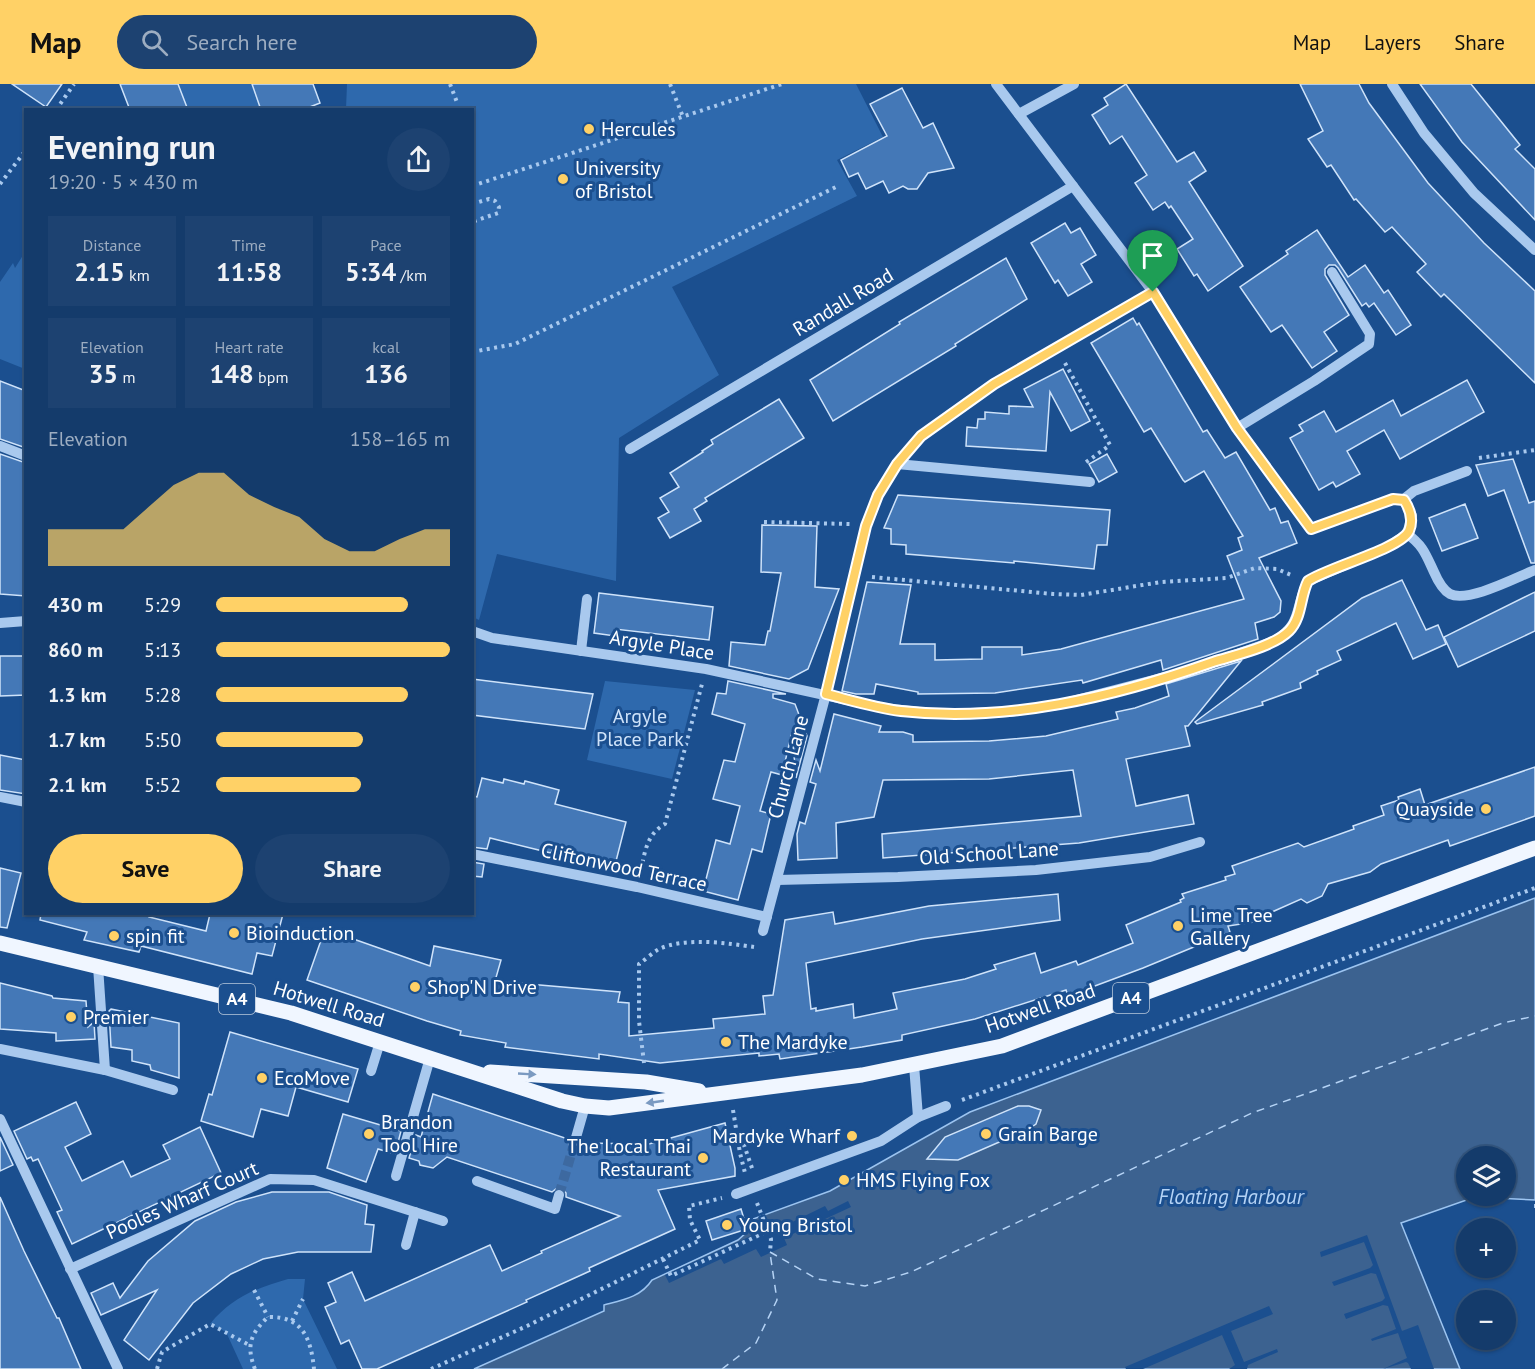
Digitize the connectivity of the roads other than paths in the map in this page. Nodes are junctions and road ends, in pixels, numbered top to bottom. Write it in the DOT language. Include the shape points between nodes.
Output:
graph roads {
  1 [pos="996,84"];
  2 [pos="1074,84"];
  3 [pos="1392,84"];
  4 [pos="1019,114"];
  5 [pos="1073,186"];
  6 [pos="1535,250"];
  7 [pos="1332,272"];
  8 [pos="1153,292"];
  9 [pos="1237,428"];
  10 [pos="0,446"];
  11 [pos="630,449"];
  12 [pos="24,455"];
  13 [pos="897,464"];
  14 [pos="1467,471"];
  15 [pos="1090,482"];
  16 [pos="1404,500"];
  17 [pos="1407,534"];
  18 [pos="1535,570"];
  19 [pos="587,599"];
  20 [pos="24,621"];
  21 [pos="0,623"];
  22 [pos="474,632"];
  23 [pos="492,638"];
  24 [pos="474,639"];
  25 [pos="581,651"];
  26 [pos="826,694"];
  27 [pos="0,797"];
  28 [pos="24,801"];
  29 [pos="1200,842"];
  30 [pos="1535,848"];
  31 [pos="474,854"];
  32 [pos="777,880"];
  33 [pos="767,917"];
  34 [pos="763,931"];
  35 [pos="0,943"];
  36 [pos="98,966"];
  37 [pos="380,1042"];
  38 [pos="0,1049"];
  39 [pos="430,1058"];
  40 [pos="914,1065"];
  41 [pos="105,1070"];
  42 [pos="371,1071"];
  43 [pos="469,1071"];
  44 [pos="173,1090"];
  45 [pos="713,1094"];
  46 [pos="585,1106"];
  47 [pos="946,1106"];
  48 [pos="918,1117"];
  49 [pos="0,1119"];
  50 [pos="575,1141"];
  51 [pos="396,1176"];
  52 [pos="477,1181"];
  53 [pos="736,1194"];
  54 [pos="559,1195"];
  55 [pos="415,1212"];
  56 [pos="443,1221"];
  57 [pos="406,1245"];
  58 [pos="70,1269"];
  59 [pos="118,1369"];
  1 -- 4 [label="street"];
  2 -- 4 [label="street"];
  3 -- 6 [label="street" via="1424,133 1474,193"];
  4 -- 5 [label="street"];
  5 -- 8 [label="street"];
  5 -- 11 [label="street, Randall Road"];
  7 -- 9 [label="street" via="1370,334 1369,344"];
  8 -- 9 [label="street"];
  8 -- 13 [label="street, Church Lane" via="994,384 921,436"];
  9 -- 16 [label="street" via="1311,529 1393,499"];
  10 -- 12 [label="street"];
  13 -- 15 [label="street"];
  13 -- 26 [label="street, Church Lane" via="878,495 866,526"];
  14 -- 16 [label="street" via="1414,491"];
  16 -- 17 [label="street" via="1412,516"];
  17 -- 18 [label="street" via="1419,542 1436,577 1455,596 1471,595"];
  17 -- 26 [label="street, Argyle Place" via="1388,547 1307,583 1294,623 1286,634 1188,671 1057,705 1009,712 937,714 892,710"];
  19 -- 25 [label="street"];
  20 -- 21 [label="street"];
  22 -- 23 [label="street"];
  23 -- 24 [label="street"];
  23 -- 25 [label="street, Argyle Place"];
  25 -- 26 [label="street, Argyle Place" via="706,669"];
  26 -- 32 [label="street, Church Lane"];
  27 -- 28 [label="street"];
  29 -- 32 [label="street, Old School Lane" via="1150,857 1036,870"];
  30 -- 40 [label="main road, Hotwell Road / A4" via="1002,1046"];
  31 -- 33 [label="street, Cliftonwood Terrace"];
  32 -- 33 [label="street, Church Lane"];
  33 -- 34 [label="street, Church Lane"];
  35 -- 36 [label="main road, Hotwell Road / A4"];
  36 -- 37 [label="main road, Hotwell Road / A4" via="291,1013"];
  36 -- 41 [label="street"];
  37 -- 39 [label="main road, Hotwell Road / A4"];
  37 -- 42 [label="street"];
  38 -- 41 [label="street"];
  39 -- 43 [label="main road, Hotwell Road / A4"];
  39 -- 51 [label="street"];
  40 -- 45 [label="main road, Hotwell Road / A4"];
  40 -- 48 [label="street"];
  41 -- 44 [label="street"];
  43 -- 45 [label="main road, Hotwell Road / A4, one-way" via="646,1082"];
  43 -- 46 [label="main road, Hotwell Road / A4"];
  45 -- 46 [label="main road, Hotwell Road / A4, one-way" via="609,1108"];
  46 -- 50 [label="street"];
  47 -- 48 [label="street"];
  48 -- 53 [label="street" via="880,1141"];
  49 -- 58 [label="street"];
  52 -- 54 [label="street" via="555,1209"];
  55 -- 56 [label="street, Pooles Wharf Court"];
  55 -- 57 [label="street"];
  55 -- 58 [label="street, Pooles Wharf Court" via="314,1180 270,1179"];
  58 -- 59 [label="street"];
}
